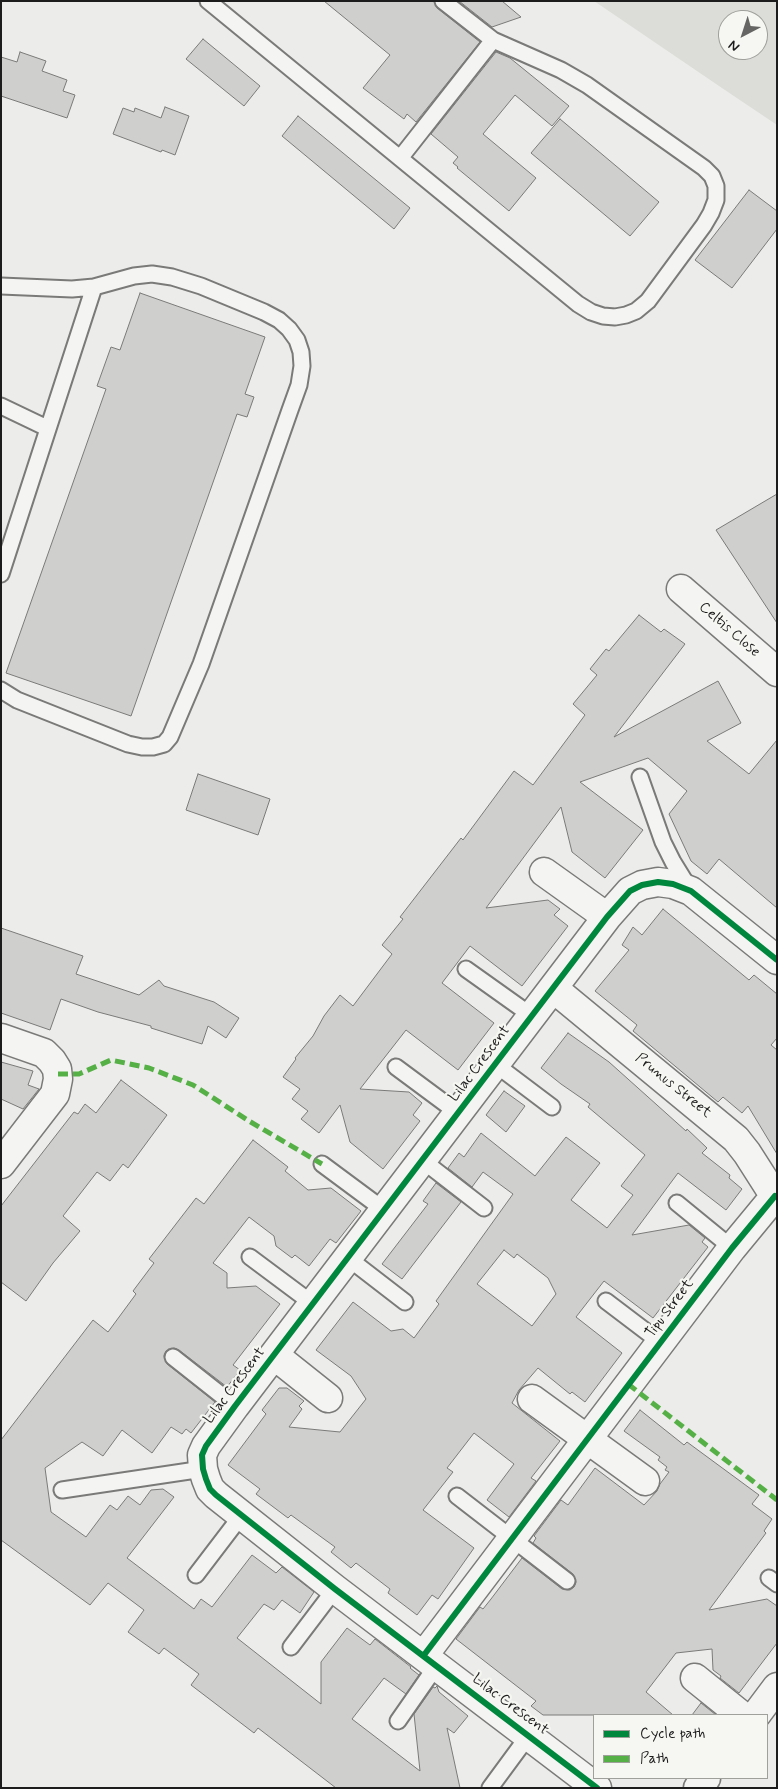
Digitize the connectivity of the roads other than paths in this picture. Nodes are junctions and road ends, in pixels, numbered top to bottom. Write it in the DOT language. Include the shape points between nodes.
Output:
graph roads {
  1 [pos="208,1"];
  2 [pos="444,1"];
  3 [pos="493,40"];
  4 [pos="401,158"];
  5 [pos="1,286"];
  6 [pos="94,286"];
  7 [pos="1,406"];
  8 [pos="48,428"];
  9 [pos="1,574"];
  10 [pos="681,589"];
  11 [pos="777,672"];
  12 [pos="1,690"];
  13 [pos="640,777"];
  14 [pos="544,872"];
  15 [pos="691,891"];
  16 [pos="607,917"];
  17 [pos="777,960"];
  18 [pos="466,969"];
  19 [pos="553,988"];
  20 [pos="532,1016"];
  21 [pos="1,1038"];
  22 [pos="495,1064"];
  23 [pos="396,1067"];
  24 [pos="552,1107"];
  25 [pos="458,1113"];
  26 [pos="422,1160"];
  27 [pos="1,1164"];
  28 [pos="322,1164"];
  29 [pos="776,1198"];
  30 [pos="677,1203"];
  31 [pos="484,1208"];
  32 [pos="384,1210"];
  33 [pos="732,1248"];
  34 [pos="250,1257"];
  35 [pos="348,1258"];
  36 [pos="405,1302"];
  37 [pos="606,1302"];
  38 [pos="313,1304"];
  39 [pos="660,1342"];
  40 [pos="274,1355"];
  41 [pos="172,1357"];
  42 [pos="328,1398"];
  43 [pos="532,1399"];
  44 [pos="235,1406"];
  45 [pos="586,1439"];
  46 [pos="203,1469"];
  47 [pos="645,1481"];
  48 [pos="62,1490"];
  49 [pos="457,1496"];
  50 [pos="241,1516"];
  51 [pos="512,1538"];
  52 [pos="196,1575"];
  53 [pos="567,1581"];
  54 [pos="336,1589"];
  55 [pos="291,1646"];
  56 [pos="430,1660"];
  57 [pos="695,1678"];
  58 [pos="777,1687"];
  59 [pos="741,1714"];
  60 [pos="757,1714"];
  61 [pos="398,1721"];
  62 [pos="529,1735"];
  63 [pos="490,1788"];
  64 [pos="597,1788"];
  1 -- 4 [label="lane"];
  2 -- 3 [label="lane"];
  3 -- 4 [label="lane"];
  3 -- 4 [label="lane" via="587,85 712,176 716,200 704,225 648,301 626,315 603,316 591,312"];
  5 -- 6 [label="lane" via="72,289"];
  6 -- 8 [label="lane"];
  6 -- 12 [label="lane" via="152,274 201,286 264,312 279,320 297,340 302,366 299,385 201,664 170,737 164,744 153,747 128,744 17,700"];
  7 -- 8 [label="lane"];
  8 -- 9 [label="lane"];
  10 -- 11 [label="street, Celtis Close"];
  13 -- 15 [label="lane" via="663,842"];
  14 -- 16 [label="street"];
  15 -- 16 [label="street, Lilac Crescent" via="658,882 642,885 630,891"];
  15 -- 17 [label="street"];
  16 -- 19 [label="street, Lilac Crescent"];
  18 -- 20 [label="lane"];
  19 -- 20 [label="street, Lilac Crescent"];
  19 -- 29 [label="street, Prunus Street" via="736,1139"];
  20 -- 22 [label="street, Lilac Crescent"];
  21 -- 27 [label="street" via="44,1053 57,1069 58,1079 55,1094"];
  22 -- 24 [label="lane, Lilac Crescent"];
  22 -- 25 [label="street, Lilac Crescent"];
  23 -- 25 [label="lane, Lilac Crescent"];
  25 -- 26 [label="street, Lilac Crescent"];
  26 -- 31 [label="lane"];
  26 -- 32 [label="street, Lilac Crescent"];
  28 -- 32 [label="lane"];
  29 -- 33 [label="street, Tipu Street"];
  30 -- 33 [label="lane"];
  32 -- 35 [label="street, Lilac Crescent"];
  33 -- 39 [label="street, Tipu Street"];
  34 -- 38 [label="lane"];
  35 -- 36 [label="lane"];
  35 -- 38 [label="street, Lilac Crescent"];
  37 -- 39 [label="lane, Tipu Street"];
  38 -- 40 [label="street, Lilac Crescent"];
  39 -- 45 [label="street, Tipu Street"];
  40 -- 42 [label="street, Lilac Crescent"];
  40 -- 44 [label="street, Lilac Crescent"];
  41 -- 44 [label="lane, Lilac Crescent"];
  43 -- 45 [label="street"];
  44 -- 46 [label="street, Lilac Crescent" via="206,1446 202,1455"];
  45 -- 47 [label="street"];
  45 -- 51 [label="street, Tipu Street"];
  46 -- 48 [label="lane"];
  46 -- 50 [label="street, Lilac Crescent" via="210,1489"];
  49 -- 51 [label="lane"];
  50 -- 52 [label="lane"];
  50 -- 54 [label="street, Lilac Crescent"];
  51 -- 53 [label="lane"];
  51 -- 56 [label="street, Tipu Street"];
  54 -- 55 [label="lane"];
  54 -- 56 [label="street, Lilac Crescent"];
  56 -- 61 [label="lane"];
  56 -- 62 [label="street, Lilac Crescent"];
  57 -- 59 [label="street"];
  58 -- 60 [label="street"];
  62 -- 63 [label="lane, Lilac Crescent"];
  62 -- 64 [label="street, Lilac Crescent"];
}
